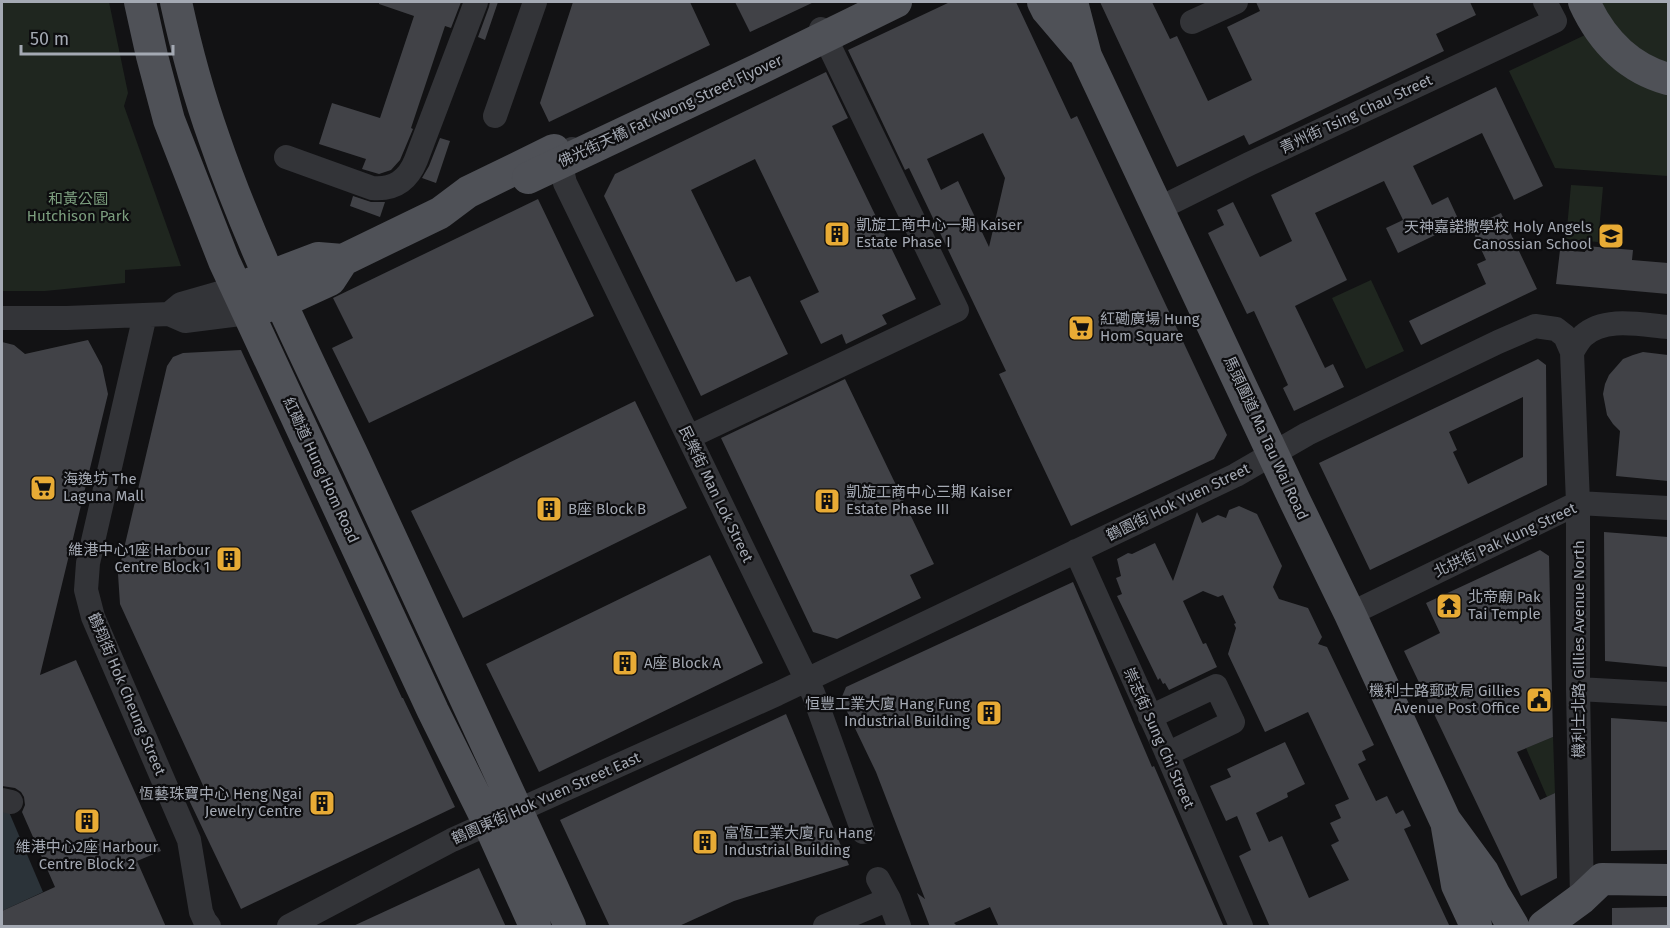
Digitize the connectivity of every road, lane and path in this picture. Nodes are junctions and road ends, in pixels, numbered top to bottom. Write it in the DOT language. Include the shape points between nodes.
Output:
graph roads {
  1 [pos="140,2"];
  2 [pos="176,2"];
  3 [pos="476,2"];
  4 [pos="535,2"];
  5 [pos="870,2"];
  6 [pos="876,2"];
  7 [pos="896,2"];
  8 [pos="1043,2"];
  9 [pos="1072,2"];
  10 [pos="1236,2"];
  11 [pos="1584,2"];
  12 [pos="1550,11"];
  13 [pos="1192,22"];
  14 [pos="821,29"];
  15 [pos="1086,56"];
  16 [pos="1668,79"];
  17 [pos="500,110"];
  18 [pos="286,157"];
  19 [pos="526,172"];
  20 [pos="1158,209"];
  21 [pos="276,290"];
  22 [pos="242,300"];
  23 [pos="145,315"];
  24 [pos="2,318"];
  25 [pos="1668,327"];
  26 [pos="1572,352"];
  27 [pos="688,437"];
  28 [pos="1273,453"];
  29 [pos="1578,503"];
  30 [pos="1668,508"];
  31 [pos="1076,551"];
  32 [pos="1350,614"];
  33 [pos="807,679"];
  34 [pos="1578,689"];
  35 [pos="1668,694"];
  36 [pos="1150,717"];
  37 [pos="1167,754"];
  38 [pos="518,811"];
  39 [pos="1445,820"];
  40 [pos="489,824"];
  41 [pos="863,832"];
  42 [pos="1668,880"];
  43 [pos="1589,883"];
  44 [pos="289,926"];
  45 [pos="209,927"];
  46 [pos="535,927"];
  47 [pos="570,927"];
  48 [pos="825,927"];
  49 [pos="899,927"];
  50 [pos="1241,927"];
  51 [pos="1476,927"];
  52 [pos="1513,927"];
  53 [pos="1544,927"];
  1 -- 22 [label="main road, 紅磡道 Hung Hom Road" via="169,120"];
  2 -- 21 [label="main road" via="214,140"];
  3 -- 18 [label="street" via="407,177 391,187 372,188"];
  4 -- 17 [label="street"];
  5 -- 19 [label="main road, 佛光街天橋 Fat Kwong Street Flyover"];
  6 -- 14 [label="street"];
  7 -- 19 [label="main road, 佛光街天橋 Fat Kwong Street Flyover, bridge" via="757,70"];
  8 -- 15 [label="main road, 馬頭圍道 Ma Tau Wai Road"];
  9 -- 15 [label="main road, 馬頭圍道 Ma Tau Wai Road"];
  10 -- 13 [label="street"];
  11 -- 16 [label="main road" via="1595,23 1621,54 1646,71"];
  12 -- 20 [label="street, 青州街 Tsing Chau Street"];
  14 -- 27 [label="street, 民樂街 Man Lok Street" via="579,144 564,160 565,183"];
  14 -- 27 [label="street" via="957,310"];
  15 -- 20 [label="main road, 馬頭圍道 Ma Tau Wai Road"];
  19 -- 21 [label="main road, 佛光街天橋 Fat Kwong Street Flyover" via="476,205 440,213 343,260 318,258"];
  20 -- 28 [label="main road, 馬頭圍道 Ma Tau Wai Road"];
  21 -- 22 [label="main road, 佛光街天橋 Fat Kwong Street Flyover"];
  21 -- 38 [label="main road"];
  22 -- 23 [label="street" via="181,304 170,314"];
  22 -- 40 [label="main road, 紅磡道 Hung Hom Road"];
  23 -- 24 [label="street"];
  23 -- 45 [label="street, 鶴翔街 Hok Cheung Street" via="88,563 86,590 93,616 189,840 201,912"];
  25 -- 26 [label="street" via="1617,323 1599,327 1584,335"];
  26 -- 28 [label="street, 鶴園街 Hok Yuen Street" via="1565,336 1556,329 1535,326"];
  26 -- 29 [label="street, 機利士北路 Gillies Avenue North"];
  27 -- 33 [label="street, 民樂街 Man Lok Street"];
  28 -- 31 [label="street, 鶴園街 Hok Yuen Street" via="1236,475"];
  28 -- 32 [label="main road, 馬頭圍道 Ma Tau Wai Road"];
  29 -- 30 [label="street, 北拱街 Pak Kung Street"];
  29 -- 32 [label="street, 北拱街 Pak Kung Street"];
  29 -- 34 [label="street, 機利士北路 Gillies Avenue North"];
  31 -- 33 [label="street, 鶴園街 Hok Yuen Street"];
  31 -- 36 [label="street, 崇志街 Sung Chi Street"];
  32 -- 39 [label="main road, 馬頭圍道 Ma Tau Wai Road"];
  33 -- 38 [label="street, 鶴園東街 Hok Yuen Street East"];
  33 -- 41 [label="street, 民樂街 Man Lok Street"];
  34 -- 35 [label="street"];
  34 -- 43 [label="street, 機利士北路 Gillies Avenue North"];
  36 -- 37 [label="street, 崇志街 Sung Chi Street"];
  36 -- 37 [label="street" via="1216,686 1233,722"];
  37 -- 50 [label="street, 崇志街 Sung Chi Street"];
  38 -- 40 [label="street, 鶴園東街 Hok Yuen Street East"];
  38 -- 47 [label="main road"];
  39 -- 51 [label="main road, 馬頭圍道 Ma Tau Wai Road" via="1457,885"];
  39 -- 52 [label="main road, 馬頭圍道 Ma Tau Wai Road" via="1483,872"];
  40 -- 44 [label="street, 鶴園東街 Hok Yuen Street East"];
  40 -- 46 [label="main road, 紅磡道 Hung Hom Road"];
  42 -- 43 [label="main road"];
  43 -- 53 [label="main road"];
  48 -- 49 [label="street" via="884,889"];
}
